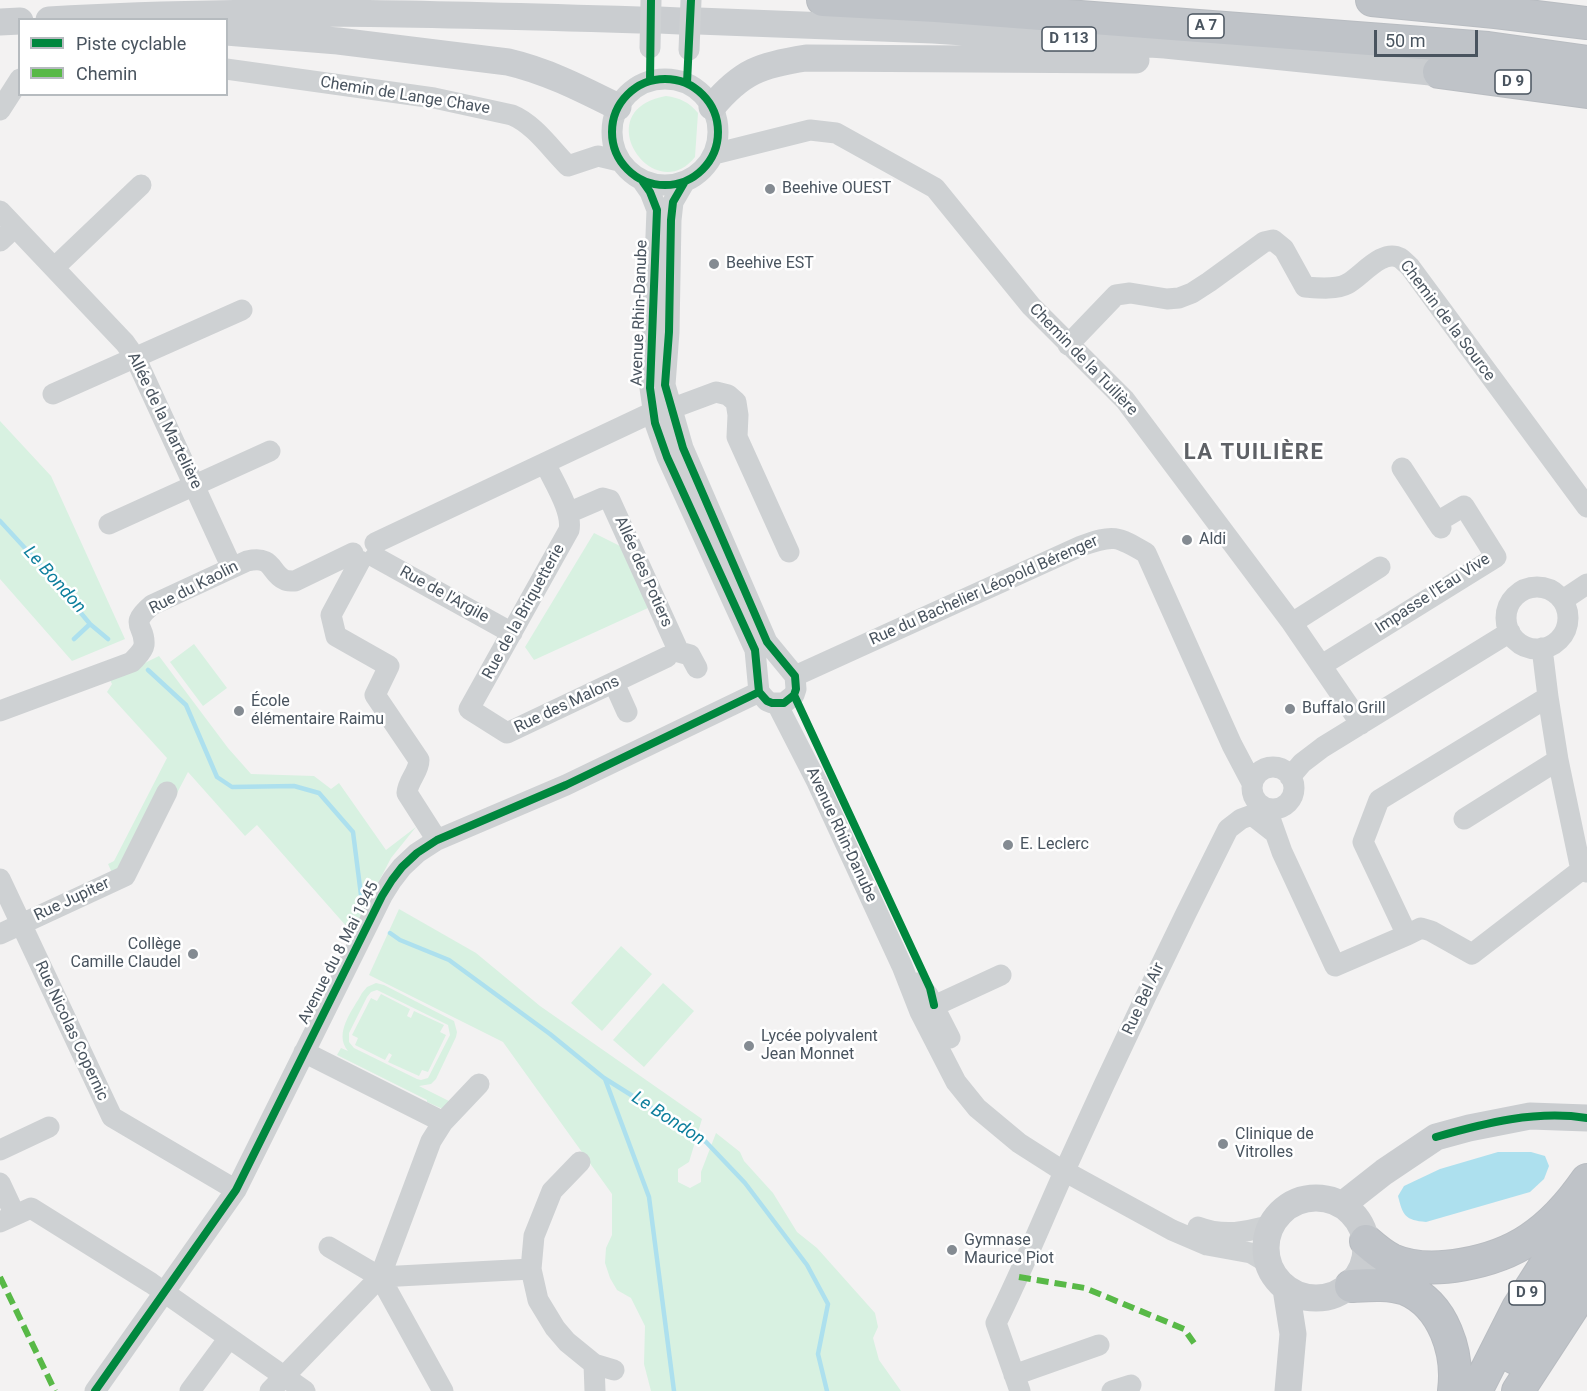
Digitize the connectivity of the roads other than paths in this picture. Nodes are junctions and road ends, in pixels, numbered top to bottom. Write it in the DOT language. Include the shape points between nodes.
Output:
graph roads {
  1 [pos="824,0"];
  2 [pos="1372,0"];
  3 [pos="670,14"];
  4 [pos="81,18"];
  5 [pos="0,23"];
  6 [pos="18,23"];
  7 [pos="1587,23"];
  8 [pos="228,32"];
  9 [pos="1587,62"];
  10 [pos="1377,68"];
  11 [pos="228,69"];
  12 [pos="1438,72"];
  13 [pos="650,81"];
  14 [pos="18,82"];
  15 [pos="687,84"];
  16 [pos="1587,88"];
  17 [pos="1587,92"];
  18 [pos="618,107"];
  19 [pos="0,110"];
  20 [pos="715,117"];
  21 [pos="612,139"];
  22 [pos="756,142"];
  23 [pos="714,154"];
  24 [pos="598,156"];
  25 [pos="620,161"];
  26 [pos="643,182"];
  27 [pos="684,183"];
  28 [pos="141,185"];
  29 [pos="0,211"];
  30 [pos="15,226"];
  31 [pos="0,241"];
  32 [pos="55,267"];
  33 [pos="242,310"];
  34 [pos="1068,345"];
  35 [pos="135,357"];
  36 [pos="52,394"];
  37 [pos="663,410"];
  38 [pos="270,451"];
  39 [pos="545,464"];
  40 [pos="1402,468"];
  41 [pos="195,485"];
  42 [pos="1587,507"];
  43 [pos="568,513"];
  44 [pos="110,524"];
  45 [pos="789,552"];
  46 [pos="366,554"];
  47 [pos="1380,567"];
  48 [pos="232,568"];
  49 [pos="1587,584"];
  50 [pos="1563,600"];
  51 [pos="1293,623"];
  52 [pos="1510,632"];
  53 [pos="512,633"];
  54 [pos="1542,648"];
  55 [pos="673,654"];
  56 [pos="1322,665"];
  57 [pos="697,668"];
  58 [pos="791,671"];
  59 [pos="614,683"];
  60 [pos="759,686"];
  61 [pos="1548,697"];
  62 [pos="777,704"];
  63 [pos="469,710"];
  64 [pos="0,711"];
  65 [pos="627,712"];
  66 [pos="1361,724"];
  67 [pos="1232,745"];
  68 [pos="1558,760"];
  69 [pos="1279,771"];
  70 [pos="1252,786"];
  71 [pos="167,792"];
  72 [pos="1275,807"];
  73 [pos="1464,819"];
  74 [pos="1228,829"];
  75 [pos="437,840"];
  76 [pos="1279,843"];
  77 [pos="1584,871"];
  78 [pos="0,879"];
  79 [pos="21,924"];
  80 [pos="0,934"];
  81 [pos="1407,934"];
  82 [pos="1001,975"];
  83 [pos="927,1009"];
  84 [pos="304,1052"];
  85 [pos="479,1084"];
  86 [pos="1583,1117"];
  87 [pos="443,1122"];
  88 [pos="49,1127"];
  89 [pos="0,1150"];
  90 [pos="580,1162"];
  91 [pos="1064,1172"];
  92 [pos="1587,1180"];
  93 [pos="0,1183"];
  94 [pos="236,1190"];
  95 [pos="1099,1190"];
  96 [pos="1587,1201"];
  97 [pos="1342,1205"];
  98 [pos="8,1219"];
  99 [pos="1272,1225"];
  100 [pos="1587,1237"];
  101 [pos="1366,1241"];
  102 [pos="329,1247"];
  103 [pos="1268,1263"];
  104 [pos="531,1269"];
  105 [pos="380,1277"];
  106 [pos="1587,1285"];
  107 [pos="1350,1286"];
  108 [pos="1286,1289"];
  109 [pos="165,1293"];
  110 [pos="229,1338"];
  111 [pos="1099,1345"];
  112 [pos="1017,1383"];
  113 [pos="277,1384"];
  114 [pos="95,1391"];
  115 [pos="190,1391"];
  116 [pos="306,1391"];
  117 [pos="443,1391"];
  118 [pos="595,1391"];
  119 [pos="1288,1391"];
  120 [pos="1454,1391"];
  121 [pos="1476,1391"];
  122 [pos="1499,1391"];
  123 [pos="1518,1391"];
  1 -- 9 [label="highway, A 7" via="1488,48"];
  2 -- 7 [label="highway"];
  3 -- 4 [label="main road, D 113" via="240,13"];
  3 -- 10 [label="main road, D 113" via="1165,45"];
  3 -- 13 [label="street, bridge" via="650,48"];
  3 -- 15 [label="street, bridge" via="689,50"];
  5 -- 6 [label="main road"];
  8 -- 18 [label="main road" via="508,62 552,75"];
  10 -- 12 [label="main road, D 113"];
  10 -- 20 [label="main road" via="1189,61 806,58 750,72 727,89"];
  11 -- 24 [label="street, Chemin de Lange Chave" via="434,98 512,115 533,129 567,166"];
  12 -- 16 [label="main road, D 113"];
  12 -- 17 [label="highway, D 9"];
  13 -- 15 [label="street" via="675,80"];
  13 -- 18 [label="street" via="637,86"];
  14 -- 19 [label="street"];
  15 -- 20 [label="street" via="706,97"];
  18 -- 21 [label="street" via="611,128"];
  20 -- 22 [label="street" via="742,139"];
  20 -- 23 [label="street" via="718,141"];
  21 -- 24 [label="street"];
  21 -- 25 [label="street"];
  22 -- 23 [label="street, Chemin de la Tuilière"];
  22 -- 34 [label="street, Chemin de la Tuilière" via="810,130 836,133 934,188"];
  23 -- 27 [label="street" via="707,166"];
  24 -- 25 [label="street"];
  25 -- 26 [label="street"];
  26 -- 27 [label="street" via="670,186"];
  26 -- 37 [label="street, Avenue Rhin-Danube" via="654,201 658,220 650,388"];
  27 -- 37 [label="street, Avenue Rhin-Danube" via="673,202 670,220 669,332"];
  28 -- 32 [label="street"];
  29 -- 30 [label="street, Allée de la Martelière"];
  30 -- 31 [label="street"];
  30 -- 32 [label="street, Allée de la Martelière"];
  32 -- 35 [label="street, Allée de la Martelière"];
  33 -- 35 [label="street"];
  34 -- 42 [label="street, Chemin de la Source" via="1116,295 1179,298 1209,282 1264,242 1273,240 1284,249 1305,286 1321,288 1346,285 1377,260 1392,255 1410,267"];
  34 -- 51 [label="street, Chemin de la Tuilière" via="1125,400"];
  35 -- 36 [label="street"];
  35 -- 41 [label="street, Allée de la Martelière"];
  37 -- 39 [label="street, Rue du Kaolin"];
  37 -- 45 [label="street, Rue du Kaolin" via="716,392 736,402 736,437"];
  37 -- 58 [label="street, Avenue Rhin-Danube" via="767,642"];
  37 -- 60 [label="street, Avenue Rhin-Danube" via="664,451 754,650"];
  38 -- 41 [label="street"];
  39 -- 43 [label="street"];
  39 -- 46 [label="street, Rue du Kaolin"];
  40 -- 56 [label="street, Impasse l'Eau Vive" via="1439,525 1464,506 1496,557"];
  41 -- 44 [label="street"];
  41 -- 48 [label="street, Allée de la Martelière"];
  43 -- 53 [label="street, Rue de la Briquetterie" via="569,530"];
  43 -- 55 [label="street, Allée des Potiers" via="603,498 610,500"];
  46 -- 48 [label="street, Rue du Kaolin" via="295,581 285,580 260,559"];
  46 -- 53 [label="street, Rue de l'Argile"];
  46 -- 75 [label="street" via="331,615 336,636 389,666 375,695 419,760 407,793"];
  47 -- 51 [label="street"];
  48 -- 64 [label="street, Rue du Kaolin" via="152,605 142,614 139,623 144,645 137,657"];
  49 -- 50 [label="street"];
  50 -- 52 [label="street" via="1544,587 1521,592 1509,605"];
  50 -- 54 [label="street" via="1567,626 1553,644"];
  51 -- 56 [label="street, Chemin de la Tuilière"];
  52 -- 54 [label="street" via="1523,645"];
  52 -- 66 [label="street"];
  53 -- 63 [label="street, Rue de la Briquetterie"];
  54 -- 61 [label="street"];
  55 -- 57 [label="street" via="690,655"];
  55 -- 59 [label="street, Rue des Malons"];
  56 -- 66 [label="street, Chemin de la Tuilière"];
  58 -- 60 [label="street" via="776,664 770,666"];
  58 -- 62 [label="street" via="794,695"];
  58 -- 67 [label="street, Rue du Bachelier Léopold Bérenger" via="1081,546 1101,538 1118,537 1146,553"];
  59 -- 63 [label="street, Rue des Malons" via="507,733"];
  59 -- 65 [label="street"];
  60 -- 62 [label="street" via="767,701"];
  60 -- 75 [label="street, Avenue du 8 Mai 1945" via="566,785"];
  61 -- 68 [label="street"];
  61 -- 81 [label="street" via="1379,800 1363,842"];
  62 -- 83 [label="street, Avenue Rhin-Danube" via="902,966 928,995"];
  66 -- 69 [label="street" via="1323,747 1296,755"];
  67 -- 69 [label="street"];
  67 -- 70 [label="street, Rue du Bachelier Léopold Bérenger"];
  68 -- 73 [label="street"];
  68 -- 77 [label="street"];
  69 -- 70 [label="street" via="1258,773"];
  69 -- 72 [label="street" via="1293,783 1292,796"];
  70 -- 72 [label="street" via="1256,801"];
  70 -- 74 [label="street, Rue Bel Air"];
  71 -- 79 [label="street, Rue Jupiter" via="125,876"];
  72 -- 76 [label="street"];
  74 -- 76 [label="street" via="1252,815"];
  74 -- 91 [label="street, Rue Bel Air"];
  75 -- 84 [label="street, Avenue du 8 Mai 1945" via="417,853 392,880"];
  76 -- 81 [label="street" via="1335,966"];
  77 -- 81 [label="street" via="1472,954 1421,928"];
  78 -- 79 [label="street, Rue Nicolas Copernic"];
  79 -- 80 [label="street, Rue Jupiter"];
  79 -- 94 [label="street, Rue Nicolas Copernic" via="112,1117"];
  82 -- 83 [label="street"];
  83 -- 91 [label="street, Avenue Rhin-Danube" via="967,1075 1019,1143"];
  84 -- 87 [label="street"];
  84 -- 94 [label="street, Avenue du 8 Mai 1945"];
  85 -- 87 [label="street"];
  86 -- 97 [label="main road" via="1521,1118 1436,1137"];
  87 -- 105 [label="street" via="430,1141"];
  88 -- 89 [label="street"];
  90 -- 104 [label="street" via="552,1191 542,1211 534,1236"];
  91 -- 95 [label="street, Avenue Rhin-Danube"];
  91 -- 112 [label="street, Rue Bel Air" via="996,1323"];
  92 -- 101 [label="highway" via="1554,1220 1530,1239 1494,1257 1457,1265 1418,1266 1392,1260"];
  93 -- 98 [label="street"];
  94 -- 109 [label="street, Avenue du 8 Mai 1945"];
  95 -- 99 [label="street, Avenue Rhin-Danube" via="1219,1233"];
  95 -- 103 [label="street, Avenue Rhin-Danube" via="1187,1238 1251,1253"];
  96 -- 121 [label="highway, D 9" via="1518,1308"];
  97 -- 99 [label="main road" via="1310,1198 1281,1212"];
  97 -- 101 [label="main road" via="1362,1227"];
  98 -- 109 [label="street" via="31,1208"];
  99 -- 103 [label="main road" via="1267,1238"];
  100 -- 122 [label="highway, D 9"];
  101 -- 107 [label="main road" via="1361,1272"];
  102 -- 105 [label="street"];
  103 -- 108 [label="main road"];
  104 -- 105 [label="street"];
  104 -- 118 [label="street" via="538,1300 555,1328 567,1342 604,1367"];
  105 -- 113 [label="street"];
  105 -- 117 [label="street"];
  106 -- 123 [label="highway, D 9"];
  107 -- 108 [label="main road" via="1339,1294 1311,1299"];
  107 -- 120 [label="highway" via="1405,1289 1434,1311 1448,1334 1455,1371"];
  108 -- 119 [label="main road" via="1293,1334"];
  109 -- 110 [label="street"];
  109 -- 114 [label="street, Avenue du 8 Mai 1945"];
  110 -- 113 [label="street"];
  110 -- 115 [label="street"];
  111 -- 112 [label="street"];
  113 -- 116 [label="street"];
}
